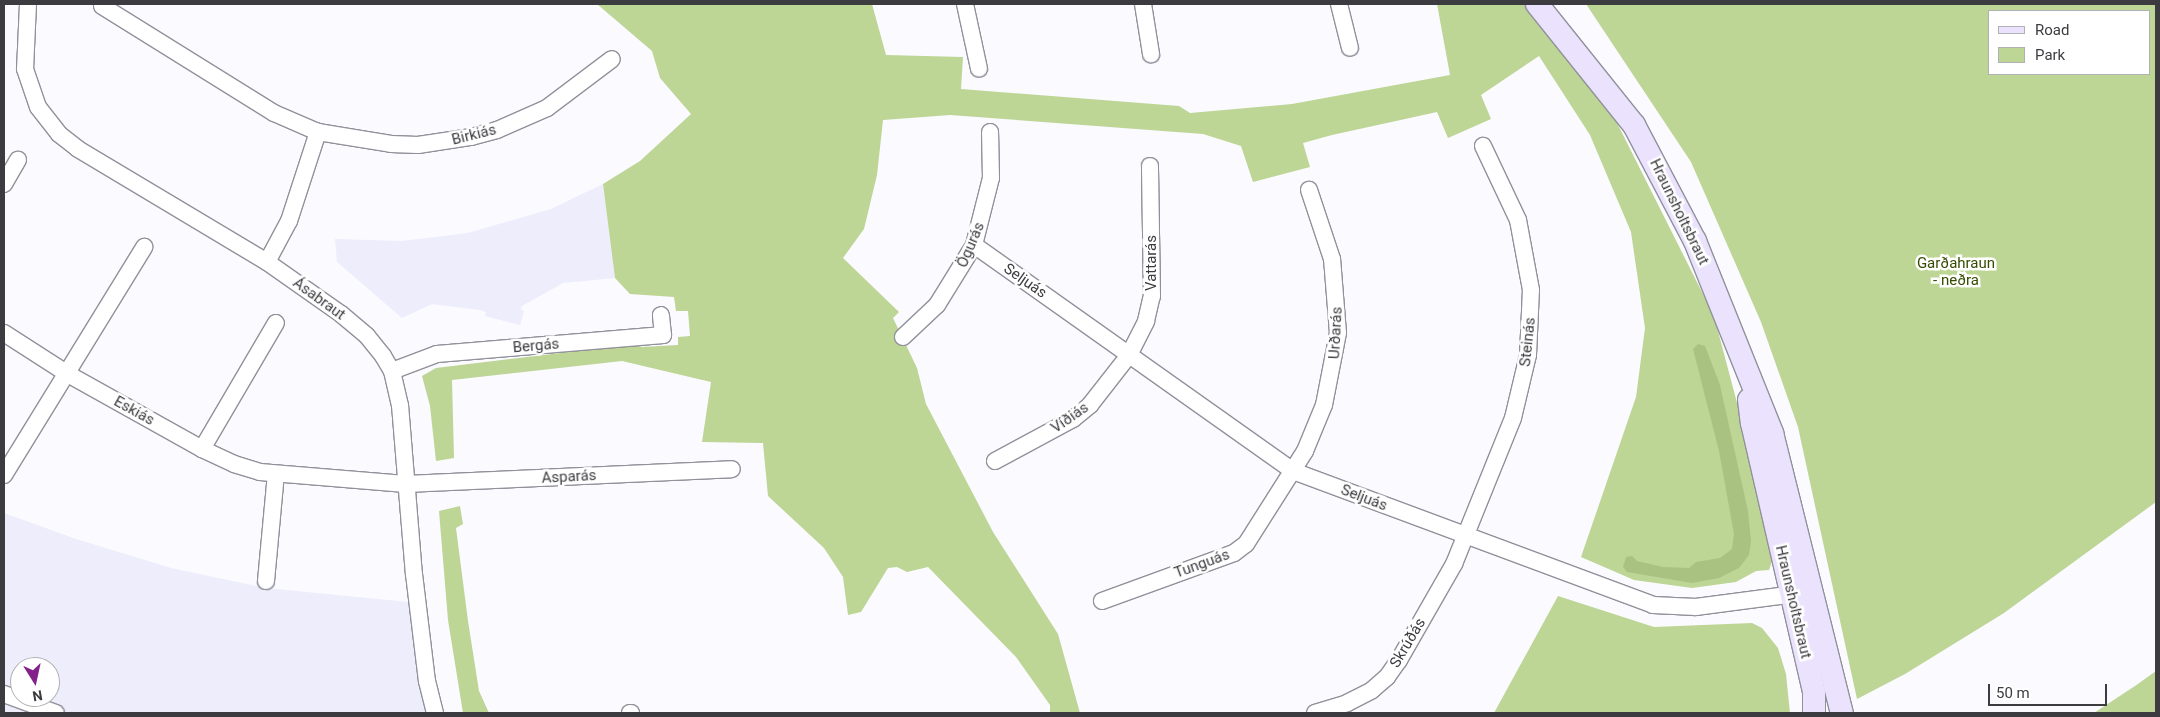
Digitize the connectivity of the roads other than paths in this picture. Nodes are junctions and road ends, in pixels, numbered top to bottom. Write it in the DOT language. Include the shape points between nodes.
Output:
graph roads {
  1 [pos="28,4"];
  2 [pos="965,4"];
  3 [pos="1143,4"];
  4 [pos="1338,4"];
  5 [pos="1537,4"];
  6 [pos="1550,4"];
  7 [pos="102,6"];
  8 [pos="1350,48"];
  9 [pos="1151,54"];
  10 [pos="612,59"];
  11 [pos="1586,64"];
  12 [pos="979,69"];
  13 [pos="318,132"];
  14 [pos="990,132"];
  15 [pos="1483,146"];
  16 [pos="18,160"];
  17 [pos="1150,166"];
  18 [pos="4,184"];
  19 [pos="1309,190"];
  20 [pos="974,245"];
  21 [pos="144,247"];
  22 [pos="267,262"];
  23 [pos="661,315"];
  24 [pos="276,323"];
  25 [pos="4,333"];
  26 [pos="903,337"];
  27 [pos="1129,355"];
  28 [pos="392,371"];
  29 [pos="66,373"];
  30 [pos="202,449"];
  31 [pos="995,461"];
  32 [pos="732,469"];
  33 [pos="1293,471"];
  34 [pos="276,474"];
  35 [pos="4,475"];
  36 [pos="406,484"];
  37 [pos="1466,537"];
  38 [pos="266,581"];
  39 [pos="1802,594"];
  40 [pos="1102,601"];
  41 [pos="4,694"];
  42 [pos="56,713"];
  43 [pos="435,713"];
  44 [pos="1315,713"];
  45 [pos="1814,713"];
  46 [pos="1842,713"];
  1 -- 22 [label="street, Ásabraut" via="25,69 30,89 46,120 78,149"];
  2 -- 12 [label="street"];
  3 -- 9 [label="street"];
  4 -- 8 [label="street"];
  5 -- 11 [label="street, Hraunsholtsbraut"];
  6 -- 11 [label="street, Hraunsholtsbraut"];
  7 -- 13 [label="street, Birkiás" via="274,113"];
  10 -- 13 [label="street, Birkiás" via="547,108 497,130 471,137 391,144"];
  11 -- 39 [label="street, Hraunsholtsbraut" via="1634,125 1675,201 1725,312 1772,433"];
  13 -- 22 [label="street" via="289,221"];
  14 -- 20 [label="street, Ögurás" via="991,178"];
  15 -- 37 [label="street, Steinás" via="1506,190 1524,244 1531,290 1532,326 1513,418"];
  16 -- 18 [label="street"];
  17 -- 27 [label="street, Vattarás" via="1152,296 1146,321"];
  19 -- 33 [label="street, Urðarás" via="1332,260 1338,333 1324,406"];
  20 -- 26 [label="street, Ögurás" via="942,299"];
  20 -- 27 [label="street, Seljuás"];
  21 -- 29 [label="street"];
  22 -- 28 [label="street, Ásabraut" via="367,336"];
  23 -- 28 [label="street, Bergás" via="663,336 437,354"];
  24 -- 30 [label="street"];
  25 -- 29 [label="street, Eskiás"];
  27 -- 31 [label="street, Víðiás" via="1090,405 1073,419"];
  27 -- 33 [label="street, Seljuás"];
  28 -- 36 [label="street, Ásabraut" via="400,405"];
  29 -- 30 [label="street, Eskiás"];
  29 -- 35 [label="street"];
  30 -- 34 [label="street, Eskiás" via="234,464"];
  32 -- 36 [label="street, Asparás"];
  33 -- 37 [label="street, Seljuás"];
  33 -- 40 [label="street, Tunguás" via="1246,544 1234,553"];
  34 -- 36 [label="street, Eskiás"];
  34 -- 38 [label="street"];
  36 -- 43 [label="street, Ásabraut" via="418,610 427,681"];
  37 -- 39 [label="street, Seljuás" via="1653,605 1696,607"];
  37 -- 44 [label="street, Skrúðás" via="1387,677 1347,703"];
  39 -- 45 [label="street, Hraunsholtsbraut"];
  39 -- 46 [label="street, Hraunsholtsbraut"];
  41 -- 42 [label="street"];
}
